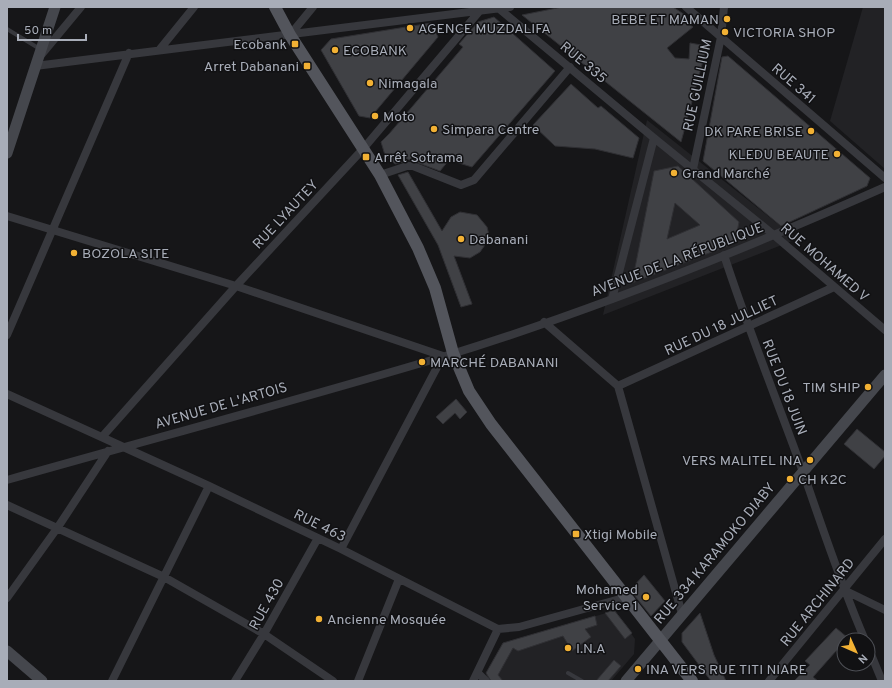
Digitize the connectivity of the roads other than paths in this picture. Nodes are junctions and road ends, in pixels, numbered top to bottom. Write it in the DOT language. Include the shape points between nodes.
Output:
graph roads {
  1 [pos="54,7"];
  2 [pos="81,7"];
  3 [pos="194,7"];
  4 [pos="274,7"];
  5 [pos="313,7"];
  6 [pos="510,7"];
  7 [pos="686,7"];
  8 [pos="724,7"];
  9 [pos="498,8"];
  10 [pos="482,9"];
  11 [pos="7,29"];
  12 [pos="290,35"];
  13 [pos="721,37"];
  14 [pos="160,49"];
  15 [pos="129,53"];
  16 [pos="38,58"];
  17 [pos="570,68"];
  18 [pos="654,138"];
  19 [pos="363,149"];
  20 [pos="7,153"];
  21 [pos="693,169"];
  22 [pos="380,175"];
  23 [pos="885,178"];
  24 [pos="885,187"];
  25 [pos="7,216"];
  26 [pos="52,230"];
  27 [pos="775,236"];
  28 [pos="724,255"];
  29 [pos="236,286"];
  30 [pos="834,287"];
  31 [pos="612,299"];
  32 [pos="544,322"];
  33 [pos="748,328"];
  34 [pos="885,330"];
  35 [pos="7,335"];
  36 [pos="474,346"];
  37 [pos="448,354"];
  38 [pos="885,375"];
  39 [pos="618,386"];
  40 [pos="7,394"];
  41 [pos="102,437"];
  42 [pos="124,446"];
  43 [pos="108,451"];
  44 [pos="803,472"];
  45 [pos="7,480"];
  46 [pos="209,486"];
  47 [pos="7,505"];
  48 [pos="58,527"];
  49 [pos="318,538"];
  50 [pos="885,539"];
  51 [pos="341,549"];
  52 [pos="164,577"];
  53 [pos="399,580"];
  54 [pos="844,590"];
  55 [pos="628,597"];
  56 [pos="7,598"];
  57 [pos="885,610"];
  58 [pos="682,614"];
  59 [pos="498,629"];
  60 [pos="862,632"];
  61 [pos="264,634"];
  62 [pos="660,640"];
  63 [pos="7,651"];
  64 [pos="876,660"];
  65 [pos="882,671"];
  66 [pos="478,672"];
  67 [pos="568,673"];
  68 [pos="42,681"];
  69 [pos="112,681"];
  70 [pos="235,681"];
  71 [pos="333,681"];
  72 [pos="358,681"];
  73 [pos="474,681"];
  74 [pos="486,681"];
  75 [pos="582,681"];
  76 [pos="626,681"];
  77 [pos="692,681"];
  78 [pos="769,681"];
  79 [pos="882,681"];
  1 -- 16 [label="main road"];
  2 -- 16 [label="street"];
  3 -- 14 [label="street"];
  4 -- 12 [label="main road"];
  5 -- 12 [label="street"];
  6 -- 9 [label="street"];
  7 -- 13 [label="street, RUE 341"];
  8 -- 13 [label="street, RUE GUILLIUM"];
  9 -- 10 [label="street"];
  9 -- 17 [label="street, RUE 335"];
  10 -- 12 [label="street"];
  10 -- 19 [label="street, RUE LYAUTEY"];
  11 -- 16 [label="lane"];
  12 -- 14 [label="street"];
  12 -- 19 [label="main road"];
  13 -- 21 [label="street, RUE GUILLIUM"];
  13 -- 23 [label="street, RUE 341"];
  14 -- 15 [label="street"];
  15 -- 16 [label="street"];
  15 -- 26 [label="street"];
  16 -- 20 [label="main road"];
  17 -- 18 [label="street, RUE 335"];
  17 -- 22 [label="street" via="474,180 461,185 414,166"];
  18 -- 21 [label="street, RUE MOHAMED V"];
  18 -- 31 [label="street"];
  19 -- 22 [label="main road"];
  19 -- 29 [label="street, RUE LYAUTEY"];
  21 -- 27 [label="street, RUE MOHAMED V"];
  22 -- 37 [label="main road" via="418,248 435,288"];
  24 -- 27 [label="street, AVENUE DE LA RÉPUBLIQUE"];
  25 -- 26 [label="street"];
  26 -- 29 [label="street"];
  26 -- 35 [label="street"];
  27 -- 28 [label="street, AVENUE DE LA RÉPUBLIQUE"];
  27 -- 30 [label="street, RUE MOHAMED V"];
  28 -- 31 [label="street, AVENUE DE LA RÉPUBLIQUE"];
  28 -- 33 [label="street, RUE DU 18 JUIN"];
  29 -- 37 [label="street"];
  29 -- 41 [label="street, RUE LYAUTEY"];
  30 -- 33 [label="street, RUE DU 18 JULLIET"];
  30 -- 34 [label="street, RUE MOHAMED V"];
  31 -- 32 [label="street, AVENUE DE LA RÉPUBLIQUE"];
  32 -- 36 [label="street, AVENUE DE LA RÉPUBLIQUE"];
  32 -- 39 [label="street"];
  33 -- 39 [label="street, RUE DU 18 JULLIET"];
  33 -- 44 [label="street, RUE DU 18 JUIN"];
  36 -- 37 [label="street, AVENUE DE L'ARTOIS"];
  37 -- 42 [label="street, AVENUE DE L'ARTOIS"];
  37 -- 51 [label="street"];
  37 -- 55 [label="main road" via="490,424"];
  38 -- 44 [label="main road, RUE 334 KARAMOKO DIABY"];
  39 -- 58 [label="street"];
  40 -- 41 [label="street, RUE 463"];
  41 -- 42 [label="street, RUE 463"];
  42 -- 43 [label="street, AVENUE DE L'ARTOIS"];
  42 -- 46 [label="street, RUE 463"];
  43 -- 45 [label="street, AVENUE DE L'ARTOIS"];
  43 -- 48 [label="street"];
  44 -- 54 [label="street, RUE DU 18 JUIN"];
  44 -- 58 [label="main road, RUE 334 KARAMOKO DIABY"];
  46 -- 49 [label="street, RUE 463"];
  46 -- 52 [label="street"];
  47 -- 48 [label="street"];
  48 -- 52 [label="street"];
  48 -- 56 [label="street"];
  49 -- 51 [label="street, RUE 463"];
  49 -- 61 [label="street, RUE 430"];
  50 -- 54 [label="street, RUE ARCHINARD"];
  51 -- 53 [label="street, RUE 463"];
  52 -- 61 [label="street"];
  52 -- 69 [label="street"];
  53 -- 59 [label="street, RUE 463"];
  53 -- 72 [label="street"];
  54 -- 57 [label="street"];
  54 -- 60 [label="street, RUE DU 18 JUIN"];
  54 -- 78 [label="street, RUE ARCHINARD"];
  55 -- 59 [label="street" via="519,627"];
  55 -- 62 [label="main road"];
  58 -- 62 [label="main road, RUE 334 KARAMOKO DIABY"];
  59 -- 66 [label="street"];
  61 -- 70 [label="street, RUE 430"];
  61 -- 71 [label="street"];
  62 -- 76 [label="main road, RUE 334 KARAMOKO DIABY"];
  62 -- 77 [label="main road"];
  63 -- 68 [label="main road"];
  64 -- 65 [label="street"];
  65 -- 79 [label="street"];
  66 -- 73 [label="street"];
  66 -- 74 [label="street"];
  67 -- 75 [label="lane"];
}
